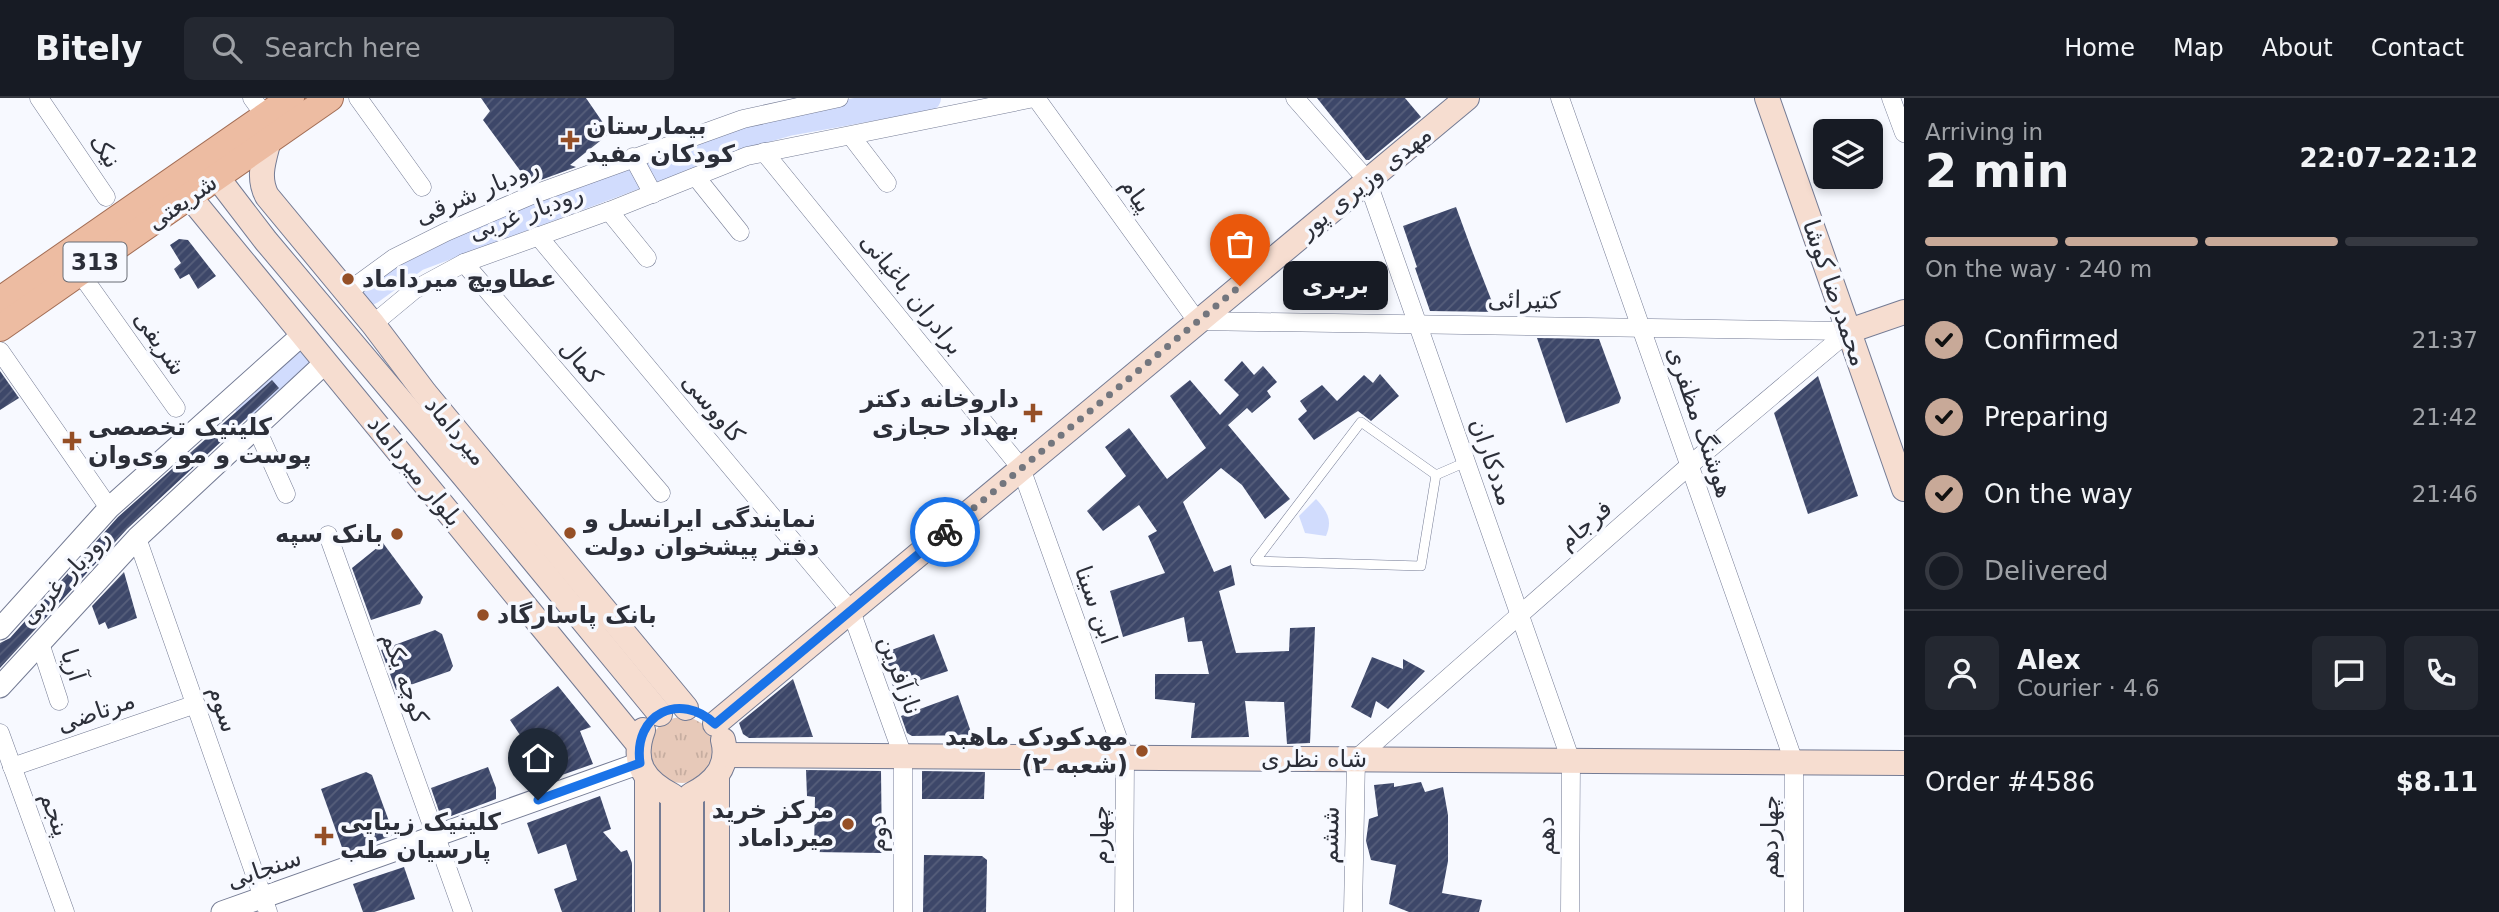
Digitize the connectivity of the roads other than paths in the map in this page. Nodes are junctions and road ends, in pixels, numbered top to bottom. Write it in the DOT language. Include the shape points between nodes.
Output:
graph roads {
  1 [pos="39,98"];
  2 [pos="291,98"];
  3 [pos="330,98"];
  4 [pos="358,98"];
  5 [pos="839,98"];
  6 [pos="1035,98"];
  7 [pos="1295,98"];
  8 [pos="1467,98"];
  9 [pos="1560,98"];
  10 [pos="1767,98"];
  11 [pos="1891,98"];
  12 [pos="262,118"];
  13 [pos="1904,133"];
  14 [pos="850,136"];
  15 [pos="764,152"];
  16 [pos="633,158"];
  17 [pos="210,168"];
  18 [pos="696,177"];
  19 [pos="1367,180"];
  20 [pos="887,183"];
  21 [pos="422,187"];
  22 [pos="183,188"];
  23 [pos="653,194"];
  24 [pos="106,197"];
  25 [pos="610,211"];
  26 [pos="740,232"];
  27 [pos="538,236"];
  28 [pos="266,241"];
  29 [pos="647,258"];
  30 [pos="242,259"];
  31 [pos="464,263"];
  32 [pos="80,273"];
  33 [pos="346,293"];
  34 [pos="0,300"];
  35 [pos="1904,312"];
  36 [pos="1197,321"];
  37 [pos="1417,323"];
  38 [pos="373,324"];
  39 [pos="1641,327"];
  40 [pos="0,328"];
  41 [pos="1849,331"];
  42 [pos="303,334"];
  43 [pos="0,351"];
  44 [pos="326,362"];
  45 [pos="425,393"];
  46 [pos="176,408"];
  47 [pos="257,427"];
  48 [pos="1466,462"];
  49 [pos="1690,465"];
  50 [pos="1021,468"];
  51 [pos="1436,475"];
  52 [pos="464,476"];
  53 [pos="1904,489"];
  54 [pos="661,492"];
  55 [pos="286,494"];
  56 [pos="109,508"];
  57 [pos="328,535"];
  58 [pos="137,538"];
  59 [pos="851,611"];
  60 [pos="1519,615"];
  61 [pos="0,629"];
  62 [pos="592,632"];
  63 [pos="40,643"];
  64 [pos="568,659"];
  65 [pos="0,687"];
  66 [pos="59,701"];
  67 [pos="195,704"];
  68 [pos="686,708"];
  69 [pos="660,714"];
  70 [pos="715,724"];
  71 [pos="0,733"];
  72 [pos="903,756"];
  73 [pos="1125,758"];
  74 [pos="1356,759"];
  75 [pos="1571,761"];
  76 [pos="642,762"];
  77 [pos="1794,762"];
  78 [pos="1904,763"];
  79 [pos="721,765"];
  80 [pos="12,767"];
  81 [pos="682,795"];
  82 [pos="437,837"];
  83 [pos="266,904"];
  84 [pos="65,912"];
  85 [pos="222,912"];
  86 [pos="463,912"];
  87 [pos="647,912"];
  88 [pos="673,912"];
  89 [pos="691,912"];
  90 [pos="717,912"];
  91 [pos="902,912"];
  92 [pos="1124,912"];
  93 [pos="1353,912"];
  94 [pos="1570,912"];
  95 [pos="1794,912"];
  1 -- 24 [label="street, نیک"];
  2 -- 12 [label="main road, شریعتی / 313"];
  3 -- 12 [label="main road, شریعتی / 313"];
  4 -- 21 [label="street"];
  5 -- 16 [label="street, رودبار شرقی" via="759,114"];
  6 -- 14 [label="street, رودبار غربی"];
  6 -- 36 [label="street, پیام"];
  7 -- 19 [label="street"];
  8 -- 19 [label="main road, مهدی وزیری پور"];
  9 -- 39 [label="street, هوشنگ مظفری"];
  10 -- 41 [label="main road, محمدرضا کوشا"];
  11 -- 13 [label="street"];
  12 -- 17 [label="main road, شریعتی / 313"];
  12 -- 33 [label="main road, میرداماد" via="261,185"];
  14 -- 15 [label="street, رودبار غربی"];
  14 -- 20 [label="street"];
  15 -- 18 [label="street, رودبار غربی"];
  15 -- 50 [label="street, برادران باغیانی"];
  16 -- 23 [label="street"];
  16 -- 33 [label="street, رودبار شرقی" via="446,232 394,258"];
  17 -- 22 [label="main road, شریعتی / 313"];
  17 -- 28 [label="main road, بلوار میرداماد"];
  18 -- 23 [label="street, رودبار غربی"];
  18 -- 26 [label="street"];
  19 -- 36 [label="main road, مهدی وزیری پور"];
  19 -- 37 [label="street, مددکاران"];
  22 -- 30 [label="main road, بلوار میرداماد"];
  22 -- 32 [label="main road, شریعتی / 313"];
  22 -- 34 [label="main road, شریعتی / 313"];
  23 -- 25 [label="street, رودبار غربی"];
  25 -- 27 [label="street, رودبار غربی"];
  25 -- 29 [label="street"];
  27 -- 31 [label="street, رودبار غربی"];
  27 -- 59 [label="street, کاووسی"];
  28 -- 30 [label="main road" via="248,244"];
  28 -- 52 [label="main road, بلوار میرداماد"];
  30 -- 42 [label="main road, بلوار میرداماد"];
  31 -- 38 [label="street, رودبار غربی" via="414,290"];
  31 -- 54 [label="street, کمال"];
  32 -- 40 [label="main road, شریعتی / 313"];
  32 -- 46 [label="street, شریفی"];
  33 -- 38 [label="main road, میرداماد"];
  35 -- 41 [label="main road"];
  36 -- 37 [label="street, کتیرائی"];
  36 -- 50 [label="main road, مهدی وزیری پور"];
  37 -- 39 [label="street, کتیرائی"];
  37 -- 48 [label="street, مددکاران"];
  38 -- 45 [label="main road, میرداماد"];
  39 -- 41 [label="street, کتیرائی"];
  39 -- 49 [label="street, هوشنگ مظفری"];
  41 -- 49 [label="street, فرجام"];
  41 -- 53 [label="main road, محمدرضا کوشا"];
  42 -- 44 [label="main road, بلوار میرداماد"];
  42 -- 56 [label="street"];
  43 -- 56 [label="street"];
  44 -- 47 [label="street, رودبار غربی"];
  44 -- 64 [label="main road, بلوار میرداماد"];
  45 -- 52 [label="main road"];
  45 -- 68 [label="main road, میرداماد"];
  47 -- 55 [label="street"];
  47 -- 58 [label="street, رودبار غربی"];
  48 -- 51 [label="lane"];
  48 -- 60 [label="street, مددکاران"];
  49 -- 60 [label="street, فرجام"];
  49 -- 77 [label="street, هوشنگ مظفری"];
  50 -- 59 [label="main road, مهدی وزیری پور"];
  50 -- 73 [label="street, ابن سینا"];
  51 -- 51 [label="lane" via="1361,422 1255,561 1420,566"];
  52 -- 62 [label="main road, بلوار میرداماد"];
  56 -- 61 [label="street"];
  57 -- 82 [label="street, کوچه یکم"];
  58 -- 63 [label="street, رودبار غربی"];
  58 -- 67 [label="street, سوم"];
  59 -- 70 [label="main road, مهدی وزیری پور"];
  59 -- 72 [label="street, نازآفرین"];
  60 -- 74 [label="street, فرجام"];
  60 -- 75 [label="street, مددکاران"];
  62 -- 64 [label="main road" via="601,667 594,670"];
  62 -- 69 [label="main road, بلوار میرداماد"];
  63 -- 65 [label="street, رودبار غربی"];
  63 -- 66 [label="street, آریا"];
  64 -- 76 [label="main road, بلوار میرداماد"];
  67 -- 80 [label="street, مرتاضی"];
  67 -- 83 [label="street, سوم"];
  68 -- 69 [label="main road"];
  68 -- 70 [label="main road"];
  69 -- 76 [label="main road" via="643,730"];
  70 -- 79 [label="main road" via="724,744"];
  71 -- 80 [label="street, پنجم"];
  72 -- 73 [label="main road, شاه نظری"];
  72 -- 79 [label="main road, شاه نظری"];
  72 -- 91 [label="street, دوم"];
  73 -- 74 [label="main road, شاه نظری"];
  73 -- 92 [label="street, چهارم"];
  74 -- 75 [label="main road, شاه نظری"];
  74 -- 93 [label="street, ششم"];
  75 -- 77 [label="main road, شاه نظری"];
  75 -- 94 [label="street, دهم"];
  76 -- 81 [label="main road" via="659,789"];
  76 -- 82 [label="street, سنجابی"];
  76 -- 87 [label="main road"];
  77 -- 78 [label="main road, شاه نظری"];
  77 -- 95 [label="street, چهاردهم"];
  79 -- 81 [label="main road" via="709,785"];
  79 -- 90 [label="main road"];
  80 -- 84 [label="street, پنجم"];
  81 -- 88 [label="main road"];
  81 -- 89 [label="main road"];
  82 -- 83 [label="street, سنجابی"];
  82 -- 86 [label="street"];
  83 -- 85 [label="street, سنجابی"];
}
